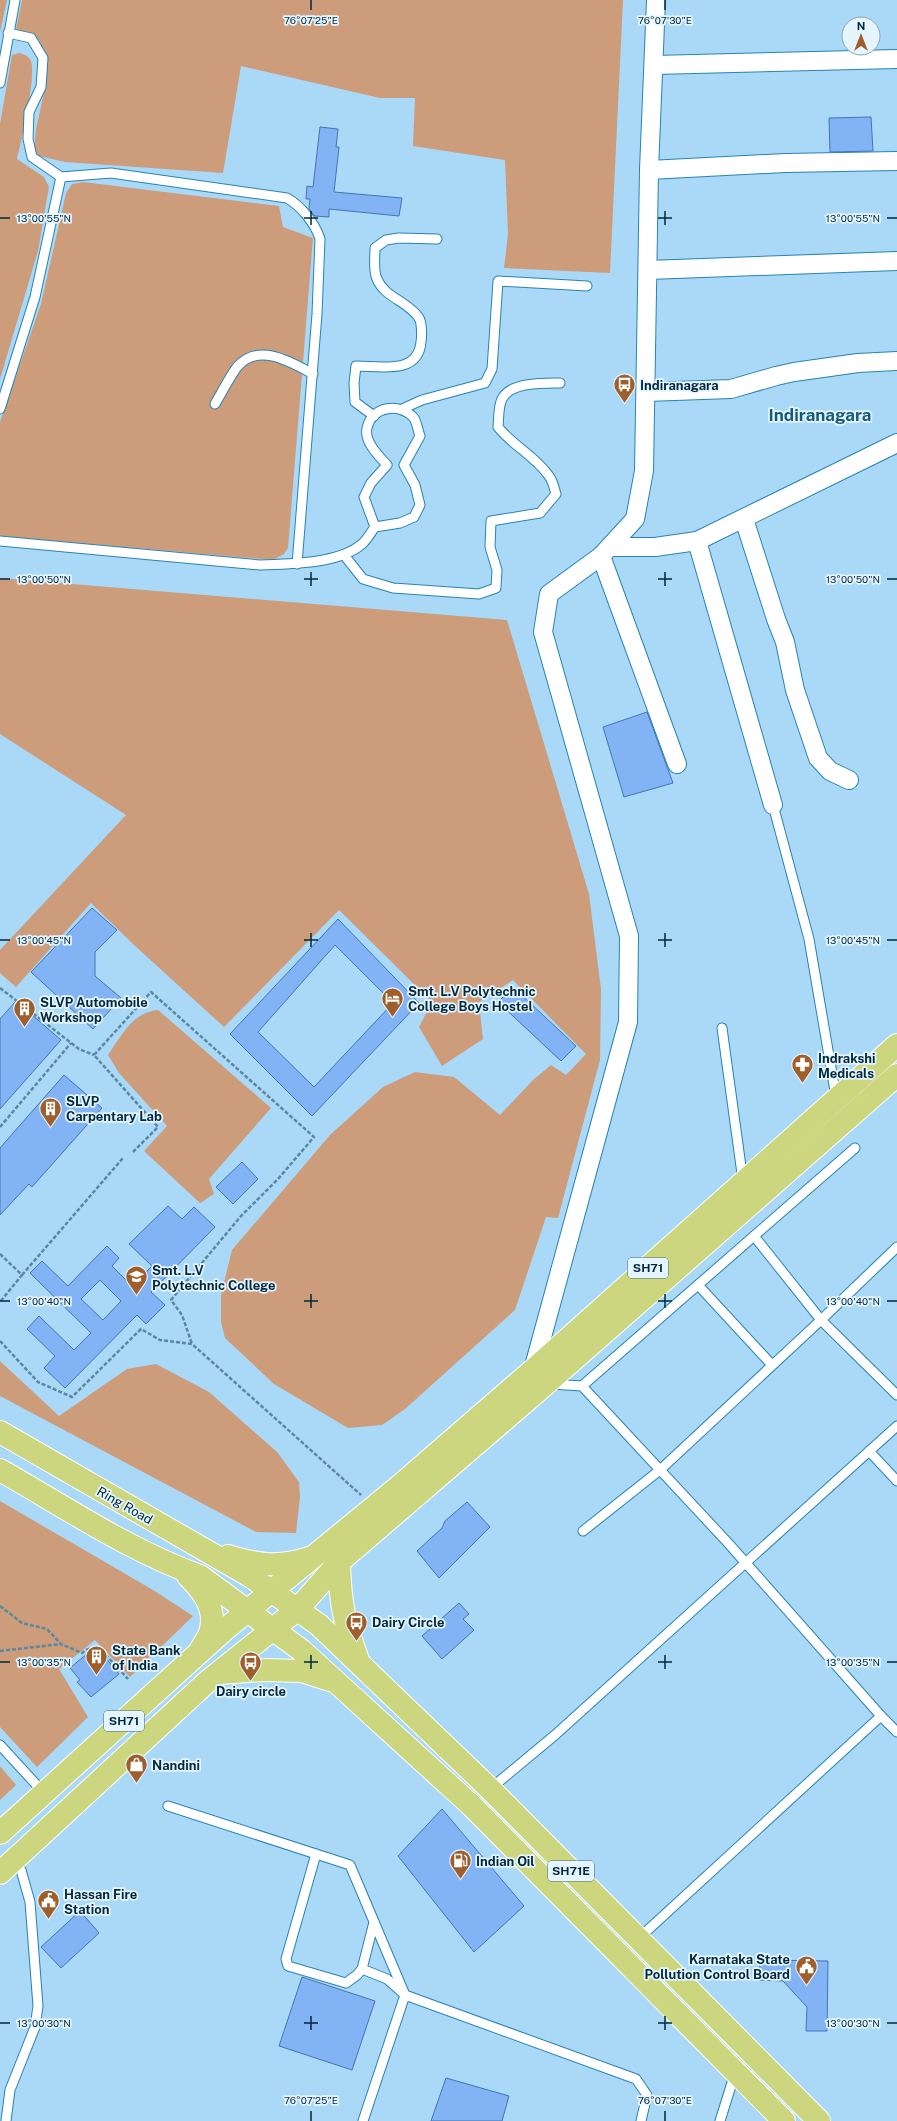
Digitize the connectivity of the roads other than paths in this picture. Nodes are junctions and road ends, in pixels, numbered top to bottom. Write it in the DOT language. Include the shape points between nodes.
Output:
graph roads {
  1 [pos="15,0"];
  2 [pos="656,0"];
  3 [pos="8,33"];
  4 [pos="897,59"];
  5 [pos="654,65"];
  6 [pos="0,83"];
  7 [pos="897,161"];
  8 [pos="649,170"];
  9 [pos="61,177"];
  10 [pos="437,239"];
  11 [pos="897,261"];
  12 [pos="648,270"];
  13 [pos="587,286"];
  14 [pos="897,361"];
  15 [pos="313,374"];
  16 [pos="560,383"];
  17 [pos="646,392"];
  18 [pos="215,404"];
  19 [pos="0,408"];
  20 [pos="402,409"];
  21 [pos="374,416"];
  22 [pos="897,443"];
  23 [pos="744,519"];
  24 [pos="375,527"];
  25 [pos="0,541"];
  26 [pos="697,541"];
  27 [pos="606,552"];
  28 [pos="344,555"];
  29 [pos="297,564"];
  30 [pos="677,764"];
  31 [pos="849,780"];
  32 [pos="773,804"];
  33 [pos="722,1028"];
  34 [pos="897,1045"];
  35 [pos="897,1075"];
  36 [pos="836,1100"];
  37 [pos="855,1148"];
  38 [pos="744,1183"];
  39 [pos="754,1236"];
  40 [pos="897,1247"];
  41 [pos="698,1285"];
  42 [pos="821,1320"];
  43 [pos="772,1365"];
  44 [pos="540,1377"];
  45 [pos="582,1386"];
  46 [pos="897,1395"];
  47 [pos="897,1426"];
  48 [pos="0,1432"];
  49 [pos="869,1450"];
  50 [pos="0,1470"];
  51 [pos="660,1470"];
  52 [pos="897,1481"];
  53 [pos="583,1531"];
  54 [pos="200,1548"];
  55 [pos="316,1556"];
  56 [pos="339,1562"];
  57 [pos="745,1563"];
  58 [pos="182,1570"];
  59 [pos="272,1592"];
  60 [pos="243,1606"];
  61 [pos="298,1609"];
  62 [pos="272,1630"];
  63 [pos="198,1656"];
  64 [pos="359,1663"];
  65 [pos="219,1673"];
  66 [pos="337,1683"];
  67 [pos="881,1716"];
  68 [pos="897,1732"];
  69 [pos="100,1742"];
  70 [pos="0,1745"];
  71 [pos="120,1765"];
  72 [pos="490,1789"];
  73 [pos="44,1793"];
  74 [pos="168,1806"];
  75 [pos="0,1833"];
  76 [pos="316,1854"];
  77 [pos="4,1860"];
  78 [pos="374,1922"];
  79 [pos="638,1939"];
  80 [pos="362,1969"];
  81 [pos="405,1995"];
  82 [pos="735,2072"];
  83 [pos="6,2121"];
  84 [pos="362,2121"];
  85 [pos="641,2121"];
  86 [pos="720,2121"];
  87 [pos="784,2121"];
  88 [pos="819,2121"];
  1 -- 3 [label="lane"];
  2 -- 5 [label="street"];
  3 -- 6 [label="lane"];
  3 -- 9 [label="lane" via="31,38 43,58 41,87 29,112 28,139 32,157"];
  4 -- 5 [label="street"];
  5 -- 8 [label="street"];
  7 -- 8 [label="street" via="785,163"];
  8 -- 12 [label="street"];
  9 -- 15 [label="lane" via="111,172 287,198 296,203 317,230 320,239"];
  9 -- 19 [label="lane" via="35,297"];
  10 -- 21 [label="lane" via="399,238 386,240 375,248 376,278 385,292 404,303 419,318 422,337 420,353 409,364 392,367 356,366 356,402"];
  11 -- 12 [label="street"];
  12 -- 17 [label="street"];
  13 -- 20 [label="lane" via="498,282 492,369 485,383 422,400"];
  14 -- 17 [label="street" via="858,363 782,374 731,389"];
  15 -- 18 [label="lane" via="284,358 268,354 257,356 243,361"];
  15 -- 29 [label="lane"];
  16 -- 28 [label="lane" via="528,384 511,390 502,398 498,427 508,440 536,461 550,477 556,494 540,513 491,521 490,547 497,570 496,588 479,594 393,588 363,579"];
  17 -- 27 [label="street" via="644,471 635,519"];
  20 -- 21 [label="lane" via="385,408"];
  20 -- 24 [label="lane" via="414,419 420,436 404,465 415,485 420,505 414,517 400,523"];
  21 -- 24 [label="lane" via="367,428 370,441 375,453 387,465 371,483 364,497"];
  22 -- 23 [label="street"];
  23 -- 26 [label="street"];
  23 -- 31 [label="street" via="776,619 786,642 795,690 818,758 830,771"];
  24 -- 28 [label="lane" via="362,544"];
  25 -- 29 [label="lane" via="260,565"];
  26 -- 27 [label="street"];
  26 -- 32 [label="street"];
  27 -- 30 [label="street"];
  27 -- 44 [label="street" via="549,594 543,632 629,936 628,1022"];
  28 -- 29 [label="lane"];
  32 -- 36 [label="lane" via="810,939"];
  33 -- 38 [label="lane"];
  34 -- 36 [label="main road, SH71"];
  35 -- 44 [label="main road, SH71"];
  36 -- 38 [label="main road, SH71"];
  37 -- 39 [label="lane"];
  38 -- 44 [label="main road, SH71"];
  39 -- 41 [label="lane"];
  39 -- 42 [label="lane"];
  40 -- 42 [label="lane"];
  41 -- 43 [label="lane"];
  41 -- 45 [label="lane"];
  42 -- 43 [label="lane"];
  42 -- 46 [label="lane"];
  43 -- 51 [label="lane"];
  44 -- 45 [label="lane"];
  44 -- 55 [label="main road, SH71" via="374,1505"];
  44 -- 56 [label="main road, SH71"];
  45 -- 51 [label="lane"];
  47 -- 49 [label="lane"];
  48 -- 54 [label="main road, Ring Road"];
  49 -- 52 [label="lane"];
  49 -- 57 [label="lane"];
  50 -- 58 [label="main road" via="127,1543"];
  51 -- 53 [label="lane"];
  51 -- 57 [label="lane"];
  54 -- 55 [label="main road" via="266,1565 289,1565"];
  54 -- 59 [label="main road, Ring Road" via="250,1576"];
  55 -- 59 [label="main road, SH71"];
  56 -- 61 [label="main road, SH71"];
  56 -- 64 [label="main road" via="342,1613"];
  57 -- 67 [label="lane"];
  57 -- 72 [label="lane" via="554,1735"];
  58 -- 60 [label="main road" via="200,1576"];
  58 -- 63 [label="main road" via="204,1592 210,1609 211,1629"];
  59 -- 60 [label="main road, SH71"];
  59 -- 61 [label="main road, SH71E"];
  60 -- 62 [label="main road, SH71E"];
  60 -- 63 [label="main road, SH71"];
  61 -- 62 [label="main road, SH71"];
  61 -- 64 [label="main road, SH71E"];
  62 -- 65 [label="main road, SH71"];
  62 -- 66 [label="main road, SH71E" via="301,1650"];
  63 -- 69 [label="main road, SH71"];
  64 -- 72 [label="main road, SH71E"];
  65 -- 66 [label="main road" via="302,1671"];
  65 -- 71 [label="main road, SH71"];
  66 -- 82 [label="main road, SH71E" via="472,1806"];
  67 -- 68 [label="lane"];
  67 -- 79 [label="lane"];
  69 -- 71 [label="main road"];
  69 -- 73 [label="main road, SH71"];
  70 -- 73 [label="lane"];
  71 -- 77 [label="main road, SH71"];
  72 -- 79 [label="main road, SH71E"];
  73 -- 75 [label="main road, SH71"];
  74 -- 76 [label="lane"];
  76 -- 78 [label="lane" via="350,1865"];
  76 -- 80 [label="lane" via="286,1958 288,1966 346,1983"];
  77 -- 83 [label="lane" via="21,1870 30,1902 38,2006 35,2027 10,2090"];
  78 -- 80 [label="lane"];
  78 -- 81 [label="lane"];
  79 -- 88 [label="main road, SH71E"];
  80 -- 81 [label="lane" via="387,1978"];
  81 -- 84 [label="lane"];
  81 -- 85 [label="lane" via="636,2079 647,2095"];
  82 -- 86 [label="lane"];
  82 -- 87 [label="main road, SH71E"];
}
